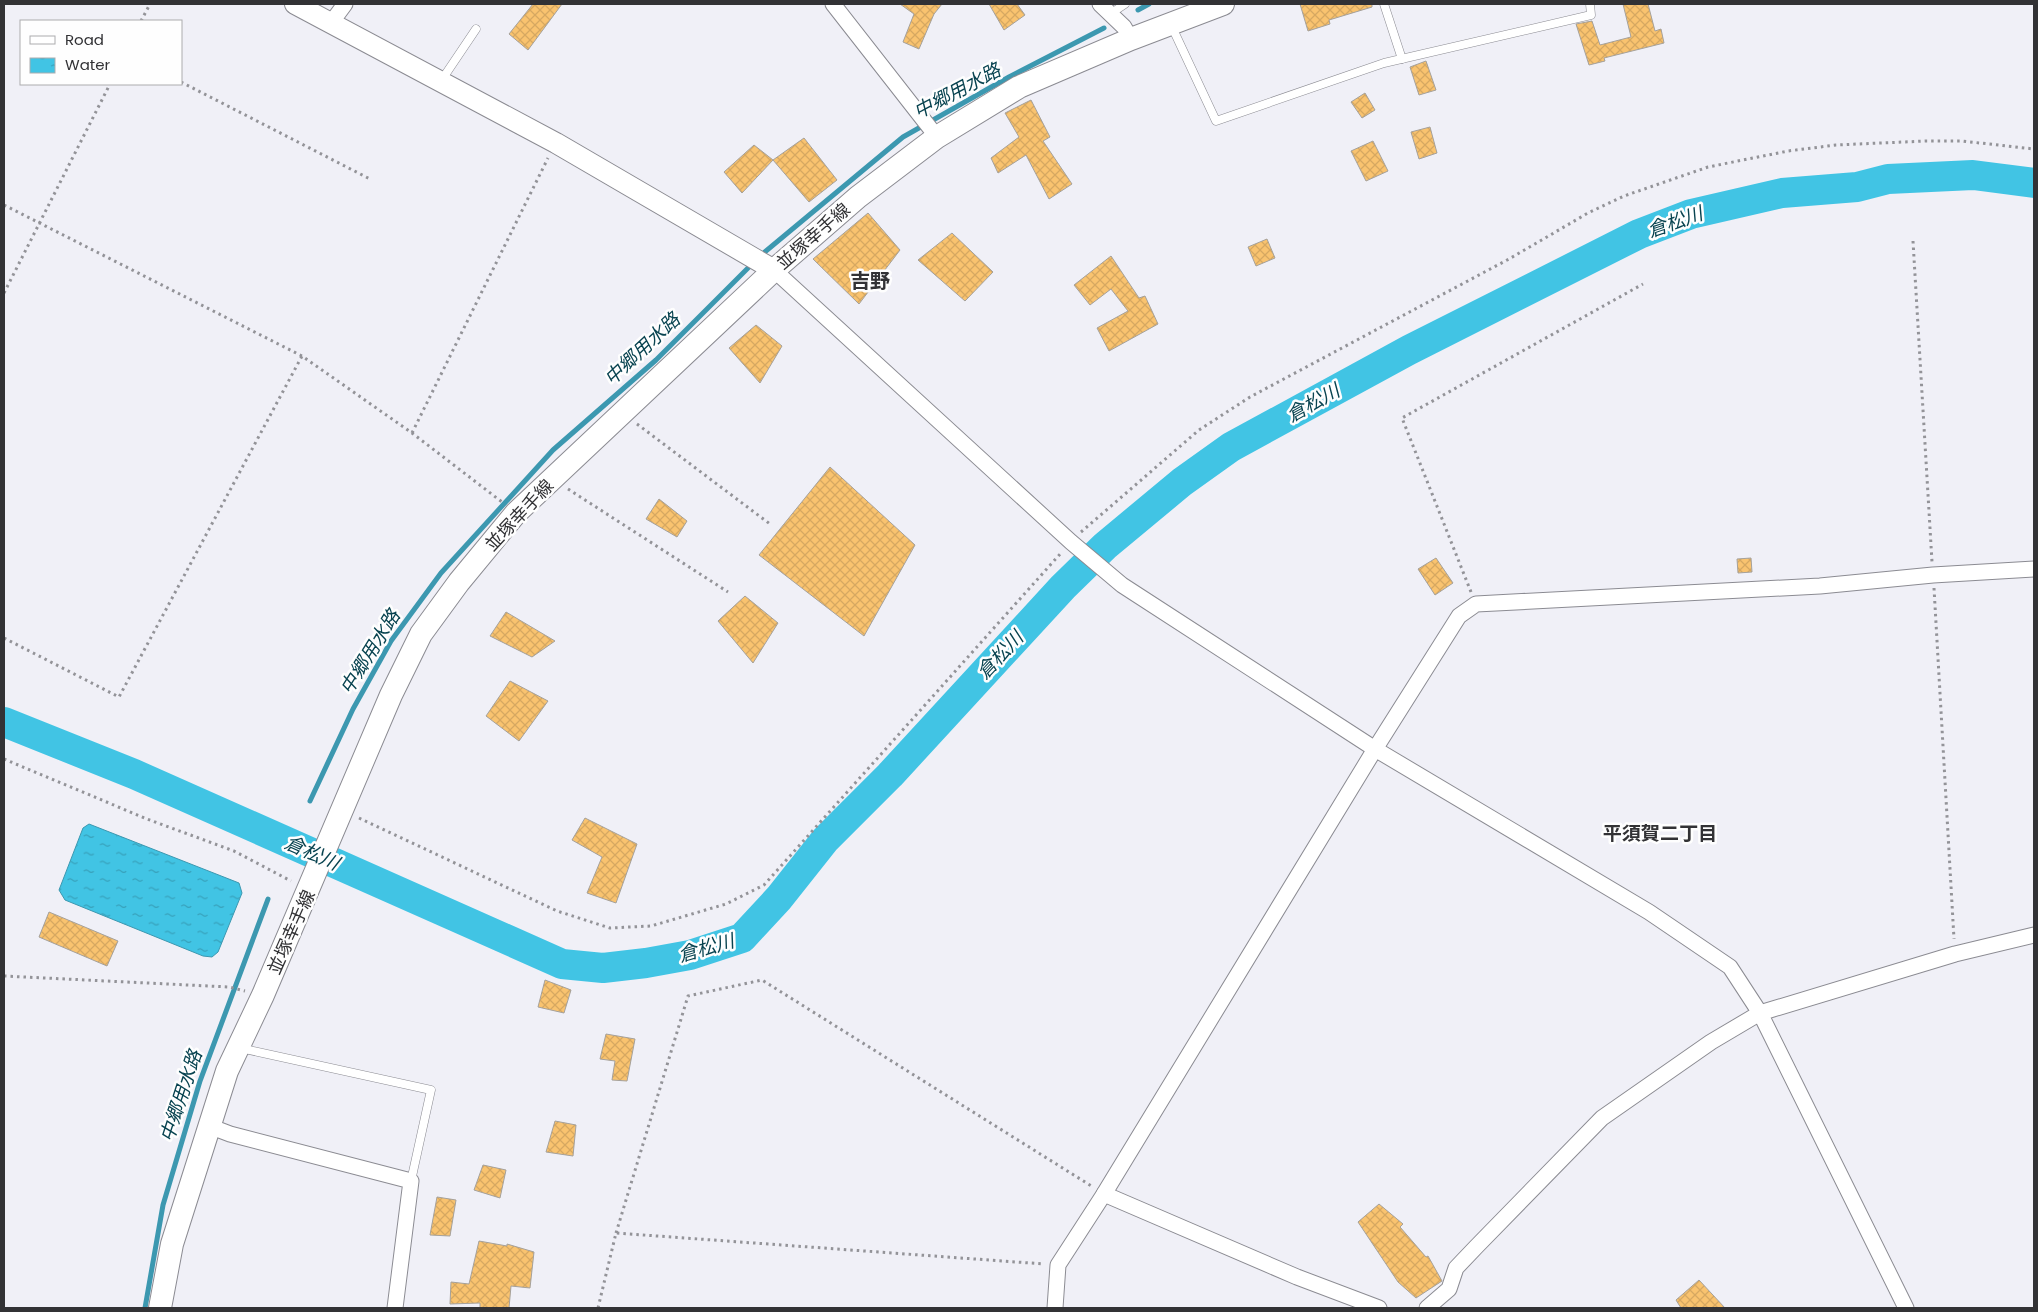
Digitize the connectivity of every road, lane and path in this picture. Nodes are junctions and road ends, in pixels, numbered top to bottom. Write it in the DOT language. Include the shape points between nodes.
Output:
graph roads {
  1 [pos="150,4"];
  2 [pos="295,4"];
  3 [pos="345,4"];
  4 [pos="833,4"];
  5 [pos="1125,4"];
  6 [pos="1223,4"];
  7 [pos="1384,4"];
  8 [pos="1590,4"];
  9 [pos="1105,9"];
  10 [pos="142,20"];
  11 [pos="331,23"];
  12 [pos="1170,24"];
  13 [pos="476,29"];
  14 [pos="1131,39"];
  15 [pos="1402,58"];
  16 [pos="440,82"];
  17 [pos="182,83"];
  18 [pos="109,85"];
  19 [pos="937,137"];
  20 [pos="556,143"];
  21 [pos="2034,149"];
  22 [pos="370,179"];
  23 [pos="4,205"];
  24 [pos="39,223"];
  25 [pos="1912,241"];
  26 [pos="774,270"];
  27 [pos="1642,284"];
  28 [pos="4,293"];
  29 [pos="302,356"];
  30 [pos="622,413"];
  31 [pos="412,433"];
  32 [pos="552,479"];
  33 [pos="516,513"];
  34 [pos="770,524"];
  35 [pos="1074,544"];
  36 [pos="2034,569"];
  37 [pos="1933,575"];
  38 [pos="728,592"];
  39 [pos="1476,604"];
  40 [pos="4,638"];
  41 [pos="1375,749"];
  42 [pos="4,759"];
  43 [pos="358,817"];
  44 [pos="309,890"];
  45 [pos="2034,935"];
  46 [pos="1955,954"];
  47 [pos="4,976"];
  48 [pos="263,996"];
  49 [pos="1760,1013"];
  50 [pos="238,1047"];
  51 [pos="209,1126"];
  52 [pos="411,1181"];
  53 [pos="1104,1194"];
  54 [pos="616,1232"];
  55 [pos="1058,1265"];
  56 [pos="160,1308"];
  57 [pos="395,1308"];
  58 [pos="598,1308"];
  59 [pos="1055,1308"];
  60 [pos="1379,1308"];
  61 [pos="1427,1308"];
  62 [pos="1906,1308"];
  1 -- 10 [label="path"];
  2 -- 11 [label="street"];
  3 -- 11 [label="street"];
  4 -- 19 [label="street"];
  5 -- 9 [label="lane"];
  6 -- 12 [label="main road, 並塚幸手線"];
  7 -- 15 [label="lane"];
  8 -- 15 [label="lane" via="1591,15"];
  9 -- 14 [label="street" via="1124,27"];
  11 -- 16 [label="street"];
  12 -- 14 [label="main road, 並塚幸手線"];
  12 -- 15 [label="lane" via="1216,121"];
  13 -- 16 [label="lane"];
  14 -- 19 [label="main road, 並塚幸手線" via="1019,87"];
  16 -- 20 [label="street"];
  17 -- 22 [label="path"];
  18 -- 24 [label="path"];
  19 -- 26 [label="main road, 並塚幸手線" via="858,197"];
  20 -- 26 [label="street"];
  20 -- 31 [label="path"];
  21 -- 35 [label="path" via="1944,141 1836,145 1708,167 1624,196 1250,397 1200,430"];
  23 -- 24 [label="path"];
  24 -- 28 [label="path"];
  24 -- 29 [label="path"];
  25 -- 37 [label="path"];
  26 -- 30 [label="main road, 並塚幸手線"];
  26 -- 35 [label="street"];
  27 -- 39 [label="path" via="1402,418"];
  29 -- 31 [label="path"];
  29 -- 40 [label="path" via="119,697"];
  30 -- 32 [label="main road, 並塚幸手線"];
  30 -- 34 [label="path"];
  31 -- 33 [label="path"];
  32 -- 33 [label="main road, 並塚幸手線"];
  32 -- 38 [label="path"];
  33 -- 44 [label="main road, 並塚幸手線" via="421,634 391,695"];
  35 -- 41 [label="street" via="1122,585"];
  35 -- 43 [label="path" via="764,885 726,904 651,926 610,928 557,911"];
  36 -- 37 [label="street"];
  37 -- 39 [label="street" via="1820,586"];
  37 -- 46 [label="path"];
  39 -- 41 [label="street" via="1459,616"];
  41 -- 49 [label="street" via="1649,912 1730,967"];
  41 -- 53 [label="street"];
  42 -- 44 [label="path" via="147,820 234,851"];
  44 -- 48 [label="main road, 並塚幸手線"];
  45 -- 46 [label="street"];
  46 -- 49 [label="street"];
  47 -- 48 [label="path" via="229,988"];
  48 -- 50 [label="main road, 並塚幸手線"];
  49 -- 61 [label="street" via="1711,1042 1602,1118 1456,1268 1449,1289"];
  49 -- 62 [label="street"];
  50 -- 51 [label="main road, 並塚幸手線"];
  50 -- 52 [label="lane" via="431,1090"];
  51 -- 52 [label="street"];
  51 -- 56 [label="main road, 並塚幸手線" via="172,1244"];
  52 -- 57 [label="street"];
  53 -- 54 [label="path" via="762,980 688,996"];
  53 -- 55 [label="street"];
  53 -- 60 [label="street" via="1296,1277"];
  54 -- 55 [label="path"];
  54 -- 58 [label="path"];
  55 -- 59 [label="street"];
}
